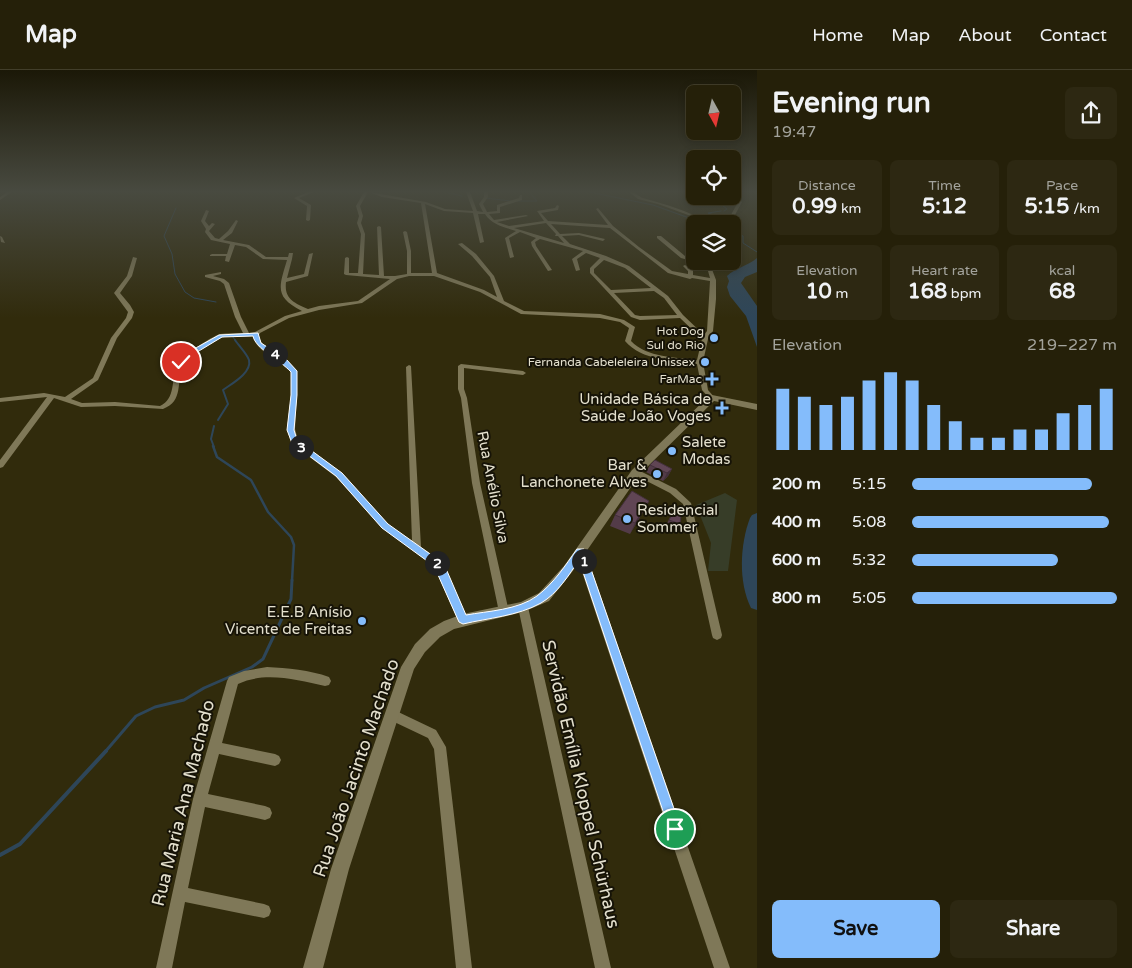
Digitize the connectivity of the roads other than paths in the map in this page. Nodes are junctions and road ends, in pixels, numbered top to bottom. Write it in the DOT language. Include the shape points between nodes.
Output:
graph roads {
  1 [pos="208,234"];
  2 [pos="228,234"];
  3 [pos="363,234"];
  4 [pos="379,234"];
  5 [pos="405,234"];
  6 [pos="428,234"];
  7 [pos="480,234"];
  8 [pos="515,234"];
  9 [pos="527,234"];
  10 [pos="620,234"];
  11 [pos="557,236"];
  12 [pos="659,237"];
  13 [pos="539,238"];
  14 [pos="603,240"];
  15 [pos="219,241"];
  16 [pos="482,242"];
  17 [pos="233,243"];
  18 [pos="460,244"];
  19 [pos="568,245"];
  20 [pos="586,251"];
  21 [pos="311,254"];
  22 [pos="212,255"];
  23 [pos="290,256"];
  24 [pos="512,257"];
  25 [pos="604,257"];
  26 [pos="135,258"];
  27 [pos="348,258"];
  28 [pos="686,258"];
  29 [pos="685,266"];
  30 [pos="550,270"];
  31 [pos="578,270"];
  32 [pos="711,270"];
  33 [pos="219,273"];
  34 [pos="435,274"];
  35 [pos="360,275"];
  36 [pos="409,275"];
  37 [pos="382,277"];
  38 [pos="690,277"];
  39 [pos="395,278"];
  40 [pos="284,280"];
  41 [pos="713,280"];
  42 [pos="656,289"];
  43 [pos="611,292"];
  44 [pos="502,302"];
  45 [pos="307,311"];
  46 [pos="681,316"];
  47 [pos="247,334"];
  48 [pos="256,334"];
  49 [pos="705,339"];
  50 [pos="700,362"];
  51 [pos="409,366"];
  52 [pos="523,373"];
  53 [pos="52,396"];
  54 [pos="712,398"];
  55 [pos="66,399"];
  56 [pos="0,400"];
  57 [pos="756,407"];
  58 [pos="0,465"];
  59 [pos="636,472"];
  60 [pos="417,548"];
  61 [pos="580,551"];
  62 [pos="522,607"];
  63 [pos="504,612"];
  64 [pos="463,620"];
  65 [pos="717,634"];
  66 [pos="325,681"];
  67 [pos="392,714"];
  68 [pos="214,746"];
  69 [pos="274,760"];
  70 [pos="200,799"];
  71 [pos="265,813"];
  72 [pos="180,894"];
  73 [pos="264,911"];
  74 [pos="164,968"];
  75 [pos="313,968"];
  76 [pos="464,968"];
  77 [pos="603,968"];
  78 [pos="722,968"];
  1 -- 15 [label="street"];
  2 -- 15 [label="street"];
  3 -- 35 [label="street"];
  4 -- 37 [label="street"];
  5 -- 36 [label="street"];
  6 -- 34 [label="street"];
  7 -- 16 [label="street"];
  8 -- 24 [label="street" via="507,239"];
  9 -- 13 [label="street"];
  10 -- 38 [label="street" via="670,272"];
  11 -- 14 [label="street" via="579,234"];
  11 -- 19 [label="street"];
  12 -- 28 [label="street"];
  13 -- 19 [label="street"];
  13 -- 30 [label="street" via="533,242 534,246"];
  15 -- 17 [label="street"];
  17 -- 22 [label="street" via="228,258"];
  17 -- 23 [label="street" via="249,247 264,258"];
  18 -- 44 [label="street" via="492,277"];
  19 -- 20 [label="street"];
  20 -- 25 [label="street"];
  20 -- 31 [label="street" via="574,260"];
  21 -- 40 [label="street" via="306,275"];
  23 -- 40 [label="street"];
  25 -- 42 [label="street" via="627,267"];
  25 -- 43 [label="street" via="592,273"];
  26 -- 55 [label="street" via="118,293 131,312 130,318 114,338 97,378"];
  27 -- 35 [label="street" via="346,274"];
  29 -- 38 [label="street" via="690,270"];
  32 -- 41 [label="street"];
  33 -- 47 [label="street" via="207,276 226,283"];
  34 -- 36 [label="street"];
  34 -- 44 [label="street"];
  35 -- 37 [label="street"];
  36 -- 39 [label="street"];
  37 -- 39 [label="street"];
  38 -- 41 [label="street"];
  39 -- 45 [label="street" via="357,303"];
  40 -- 45 [label="street" via="286,300"];
  41 -- 49 [label="street" via="710,330"];
  42 -- 43 [label="street"];
  42 -- 46 [label="street"];
  43 -- 46 [label="street" via="636,317"];
  44 -- 50 [label="street" via="523,313 595,315 622,321 632,327 628,341 637,350"];
  45 -- 48 [label="street" via="278,320"];
  46 -- 49 [label="street"];
  47 -- 48 [label="street"];
  47 -- 55 [label="street" via="221,336 184,358 173,399 163,407 81,405"];
  48 -- 60 [label="street" via="259,344 284,360 294,371 291,430 294,441 339,474 385,526"];
  49 -- 50 [label="street"];
  50 -- 54 [label="street" via="705,390"];
  51 -- 60 [label="street"];
  52 -- 63 [label="street, Rua Anélio Silva" via="461,366 461,389 476,483"];
  53 -- 55 [label="street"];
  53 -- 56 [label="street"];
  53 -- 58 [label="street"];
  54 -- 57 [label="main road"];
  54 -- 59 [label="main road, Rua João Jacinto Machado"];
  59 -- 61 [label="main road, Rua João Jacinto Machado"];
  59 -- 65 [label="street" via="673,491 687,503"];
  60 -- 64 [label="street" via="437,563"];
  61 -- 62 [label="main road, Rua João Jacinto Machado" via="547,593"];
  61 -- 78 [label="street"];
  62 -- 63 [label="main road, Rua João Jacinto Machado"];
  62 -- 77 [label="street, Servidão Emília Kloppel Schürhaus"];
  63 -- 64 [label="main road, Rua João Jacinto Machado"];
  64 -- 67 [label="main road, Rua João Jacinto Machado" via="439,630 420,648 408,667"];
  66 -- 68 [label="street, Rua Maria Ana Machado" via="286,673 255,674 233,681"];
  67 -- 75 [label="main road, Rua João Jacinto Machado" via="340,869"];
  67 -- 76 [label="street" via="432,734 440,747"];
  68 -- 69 [label="street"];
  68 -- 70 [label="street, Rua Maria Ana Machado"];
  70 -- 71 [label="street"];
  70 -- 72 [label="street, Rua Maria Ana Machado"];
  72 -- 73 [label="street"];
  72 -- 74 [label="street, Rua Maria Ana Machado"];
}
